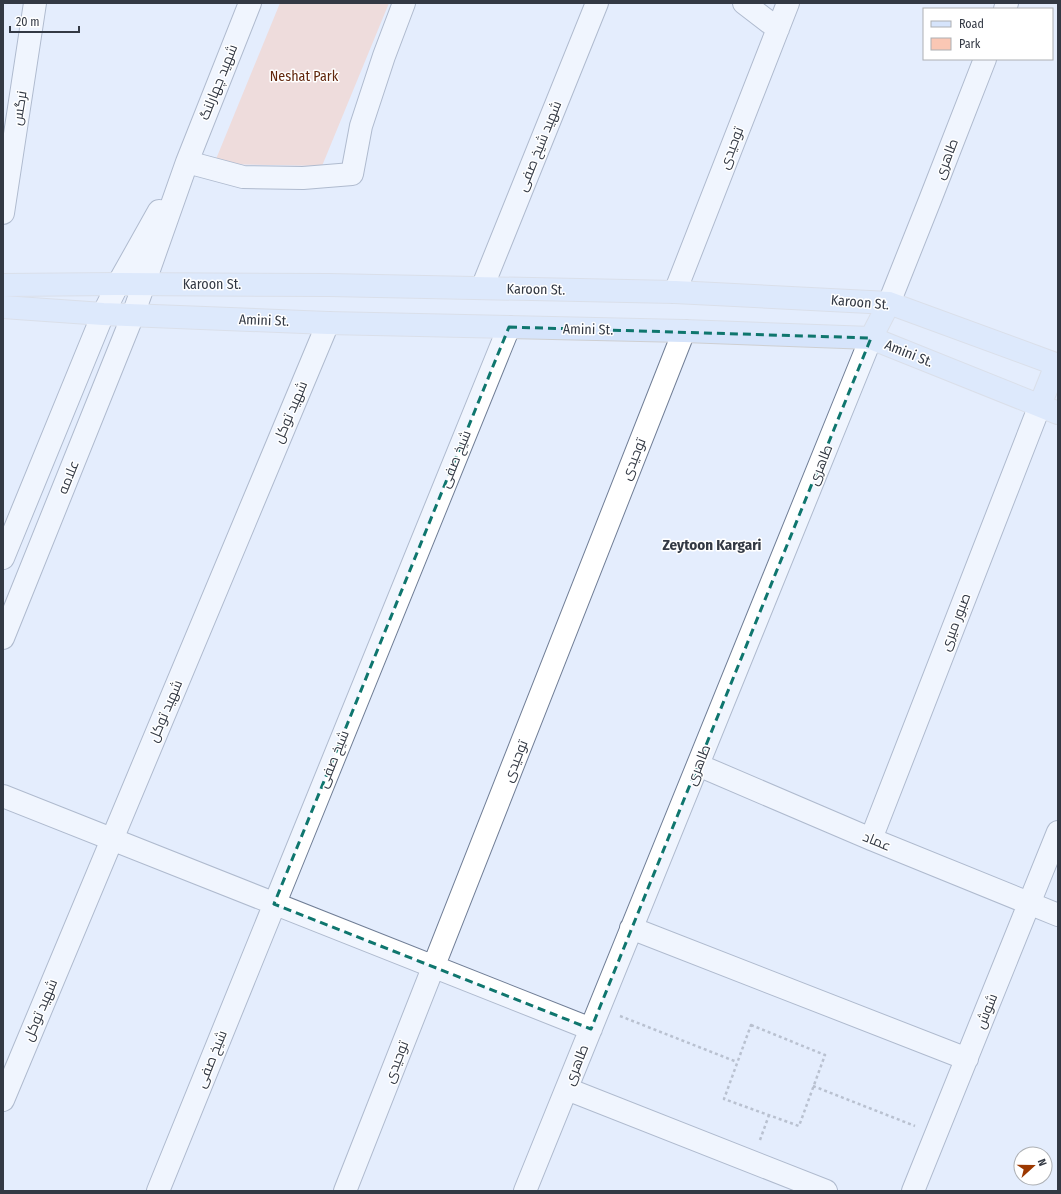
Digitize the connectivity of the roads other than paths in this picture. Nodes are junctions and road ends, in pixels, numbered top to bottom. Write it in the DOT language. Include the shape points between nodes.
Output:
graph roads {
  1 [pos="35,3"];
  2 [pos="250,3"];
  3 [pos="404,3"];
  4 [pos="597,3"];
  5 [pos="744,3"];
  6 [pos="788,3"];
  7 [pos="778,29"];
  8 [pos="985,60"];
  9 [pos="187,162"];
  10 [pos="3,213"];
  11 [pos="118,284"];
  12 [pos="144,284"];
  13 [pos="3,285"];
  14 [pos="482,288"];
  15 [pos="675,292"];
  16 [pos="888,302"];
  17 [pos="3,308"];
  18 [pos="103,314"];
  19 [pos="133,315"];
  20 [pos="328,323"];
  21 [pos="509,327"];
  22 [pos="684,331"];
  23 [pos="871,338"];
  24 [pos="1057,365"];
  25 [pos="1049,409"];
  26 [pos="3,558"];
  27 [pos="3,638"];
  28 [pos="698,765"];
  29 [pos="3,796"];
  30 [pos="1058,832"];
  31 [pos="112,839"];
  32 [pos="871,839"];
  33 [pos="1029,903"];
  34 [pos="274,904"];
  35 [pos="1058,915"];
  36 [pos="632,928"];
  37 [pos="434,967"];
  38 [pos="591,1029"];
  39 [pos="967,1059"];
  40 [pos="566,1089"];
  41 [pos="3,1100"];
  42 [pos="158,1191"];
  43 [pos="345,1191"];
  44 [pos="525,1191"];
  45 [pos="826,1191"];
  46 [pos="913,1191"];
  1 -- 10 [label="street, نرگس"];
  2 -- 9 [label="street, شهید چهارلنگ"];
  3 -- 9 [label="street" via="361,126 352,174 303,178 243,178"];
  4 -- 14 [label="street, شهید شیخ صفی"];
  5 -- 7 [label="street"];
  6 -- 7 [label="street, توحیدی"];
  7 -- 15 [label="street, توحیدی"];
  8 -- 16 [label="street, طاهری"];
  9 -- 11 [label="street, علامه"];
  9 -- 12 [label="street, علامه"];
  11 -- 12 [label="main road, Karoon St."];
  11 -- 13 [label="main road, Karoon St."];
  11 -- 18 [label="street, علامه"];
  12 -- 14 [label="main road, Karoon St."];
  12 -- 19 [label="street, علامه"];
  14 -- 15 [label="main road, Karoon St."];
  15 -- 16 [label="main road, Karoon St."];
  16 -- 23 [label="main road"];
  16 -- 24 [label="main road, Karoon St."];
  17 -- 18 [label="main road"];
  18 -- 19 [label="main road, Amini St."];
  18 -- 26 [label="street, علامه"];
  19 -- 20 [label="main road, Amini St."];
  19 -- 27 [label="street, علامه"];
  20 -- 21 [label="main road, Amini St."];
  20 -- 31 [label="street, شهید توکل"];
  21 -- 22 [label="main road, Amini St."];
  21 -- 34 [label="street, شیخ صفی"];
  22 -- 23 [label="main road, Amini St."];
  22 -- 37 [label="street, توحیدی"];
  23 -- 25 [label="main road, Amini St."];
  23 -- 28 [label="street, طاهری"];
  24 -- 25 [label="main road"];
  25 -- 32 [label="street, صبور میری"];
  28 -- 32 [label="street, عماد"];
  28 -- 36 [label="street, طاهری"];
  29 -- 31 [label="street"];
  30 -- 33 [label="street, شوش"];
  31 -- 34 [label="street"];
  31 -- 41 [label="street, شهید توکل"];
  32 -- 33 [label="street, عماد"];
  33 -- 35 [label="street, عماد"];
  33 -- 39 [label="street, شوش"];
  34 -- 37 [label="street"];
  34 -- 42 [label="street, شیخ صفی"];
  36 -- 38 [label="street, طاهری"];
  36 -- 39 [label="street"];
  37 -- 38 [label="street"];
  37 -- 43 [label="street, توحیدی"];
  38 -- 40 [label="street, طاهری"];
  39 -- 46 [label="street, شوش"];
  40 -- 44 [label="street, طاهری"];
  40 -- 45 [label="street"];
}
